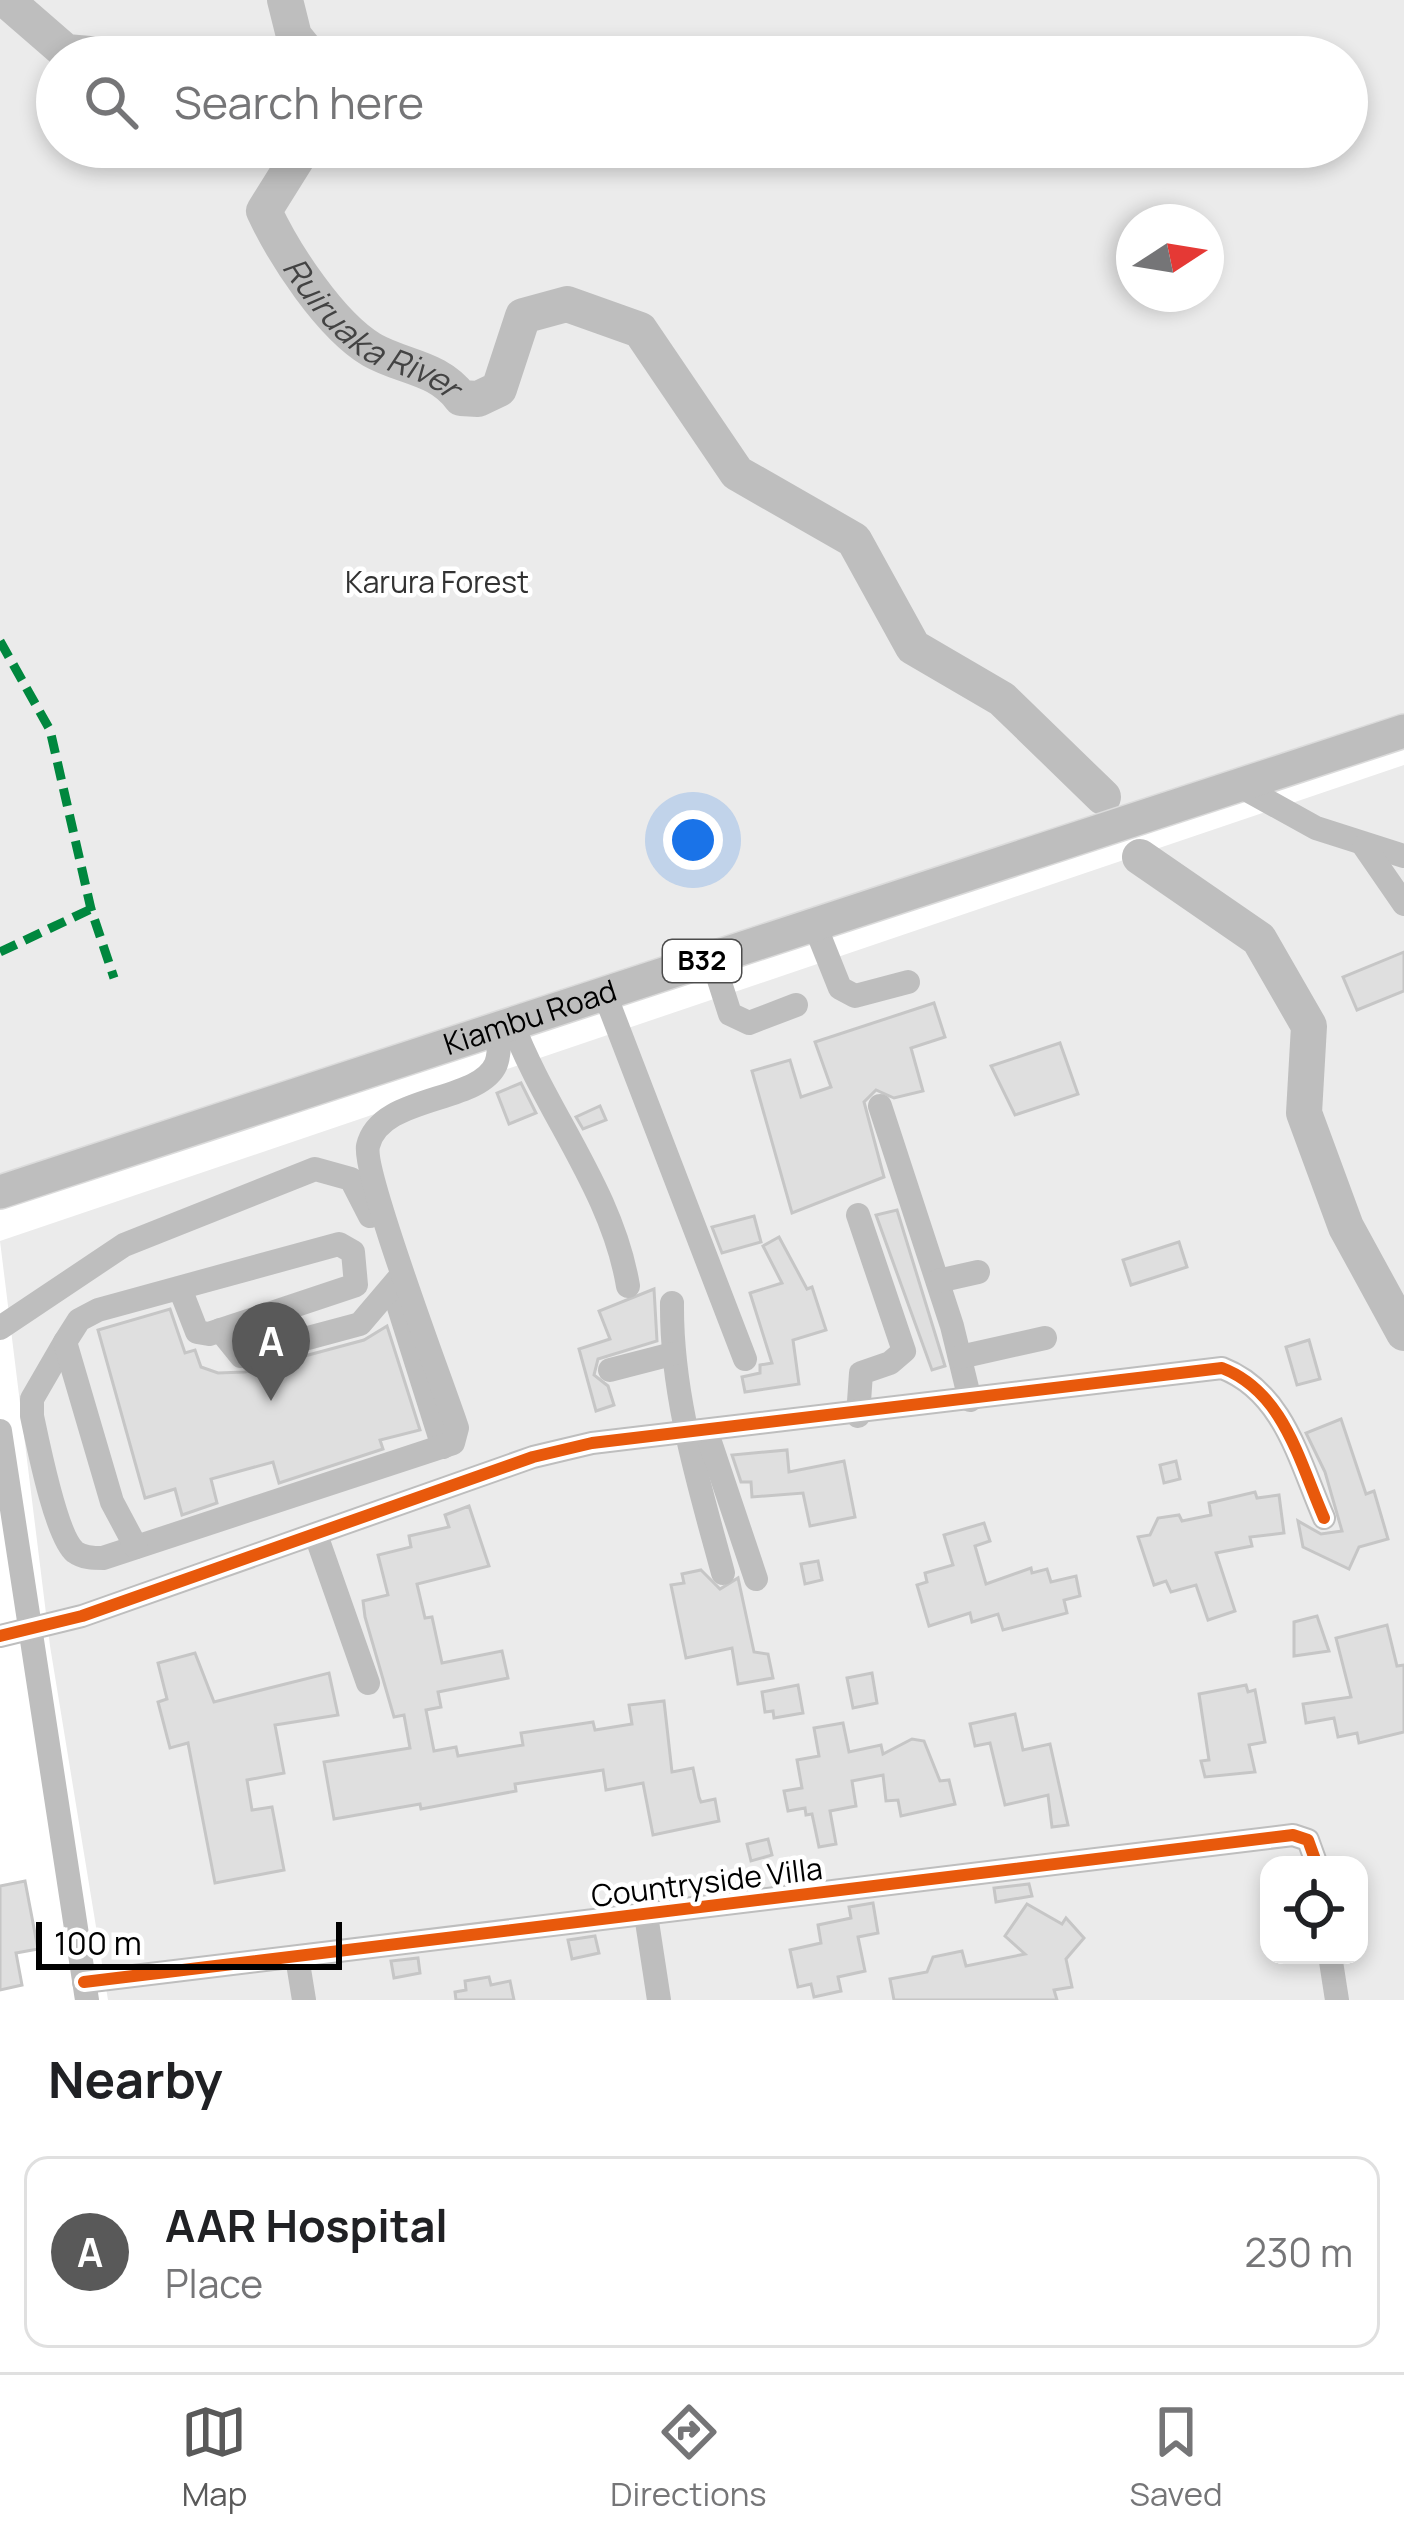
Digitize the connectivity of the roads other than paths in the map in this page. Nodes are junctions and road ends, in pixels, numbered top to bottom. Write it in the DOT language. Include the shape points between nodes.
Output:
graph roads {
  1 [pos="1404,731"];
  2 [pos="1240,786"];
  3 [pos="1364,846"];
  4 [pos="1404,856"];
  5 [pos="1404,904"];
  6 [pos="817,928"];
  7 [pos="712,958"];
  8 [pos="908,982"];
  9 [pos="604,992"];
  10 [pos="796,1005"];
  11 [pos="506,1026"];
  12 [pos="880,1106"];
  13 [pos="0,1192"];
  14 [pos="858,1215"];
  15 [pos="978,1272"];
  16 [pos="398,1279"];
  17 [pos="938,1282"];
  18 [pos="628,1286"];
  19 [pos="181,1291"];
  20 [pos="672,1303"];
  21 [pos="0,1328"];
  22 [pos="220,1330"];
  23 [pos="1045,1338"];
  24 [pos="65,1342"];
  25 [pos="672,1354"];
  26 [pos="961,1357"];
  27 [pos="745,1359"];
  28 [pos="610,1370"];
  29 [pos="970,1400"];
  30 [pos="858,1416"];
  31 [pos="0,1431"];
  32 [pos="696,1431"];
  33 [pos="1324,1519"];
  34 [pos="316,1534"];
  35 [pos="136,1547"];
  36 [pos="723,1573"];
  37 [pos="756,1579"];
  38 [pos="12,1601"];
  39 [pos="28,1633"];
  40 [pos="0,1636"];
  41 [pos="368,1683"];
  42 [pos="1314,1856"];
  43 [pos="646,1915"];
  44 [pos="297,1957"];
  45 [pos="1331,1964"];
  46 [pos="86,1991"];
  47 [pos="304,2000"];
  48 [pos="659,2000"];
  49 [pos="1337,2000"];
  1 -- 2 [label="highway, Kiambu Road / B32"];
  2 -- 3 [label="street"];
  2 -- 6 [label="highway, Kiambu Road / B32"];
  3 -- 4 [label="street"];
  3 -- 5 [label="street"];
  6 -- 7 [label="highway, Kiambu Road / B32"];
  6 -- 8 [label="street" via="840,988 855,997"];
  7 -- 9 [label="highway, Kiambu Road / B32"];
  7 -- 10 [label="street" via="730,1014 748,1022"];
  9 -- 11 [label="highway, Kiambu Road / B32"];
  9 -- 27 [label="street"];
  11 -- 13 [label="highway, Kiambu Road / B32"];
  11 -- 16 [label="street" via="488,1075 395,1114 368,1147"];
  11 -- 18 [label="street" via="586,1170"];
  12 -- 17 [label="street"];
  14 -- 30 [label="street" via="904,1351 861,1373"];
  15 -- 17 [label="street"];
  16 -- 21 [label="street" via="363,1193 337,1171 315,1169 124,1245"];
  16 -- 22 [label="street" via="360,1324 250,1355 234,1352"];
  16 -- 35 [label="street" via="438,1399 443,1447"];
  17 -- 26 [label="street"];
  19 -- 22 [label="street" via="197,1332"];
  19 -- 22 [label="street" via="338,1244 353,1252 356,1285"];
  19 -- 24 [label="street" via="98,1310"];
  20 -- 25 [label="street"];
  23 -- 26 [label="street"];
  24 -- 35 [label="street" via="112,1502"];
  24 -- 35 [label="street" via="32,1399 64,1531 74,1551 89,1558"];
  25 -- 28 [label="street"];
  25 -- 32 [label="street"];
  26 -- 29 [label="street"];
  29 -- 30 [label="street"];
  29 -- 33 [label="street" via="1222,1368 1252,1379 1271,1398"];
  30 -- 32 [label="street"];
  31 -- 38 [label="street"];
  32 -- 34 [label="street" via="533,1457"];
  32 -- 36 [label="street"];
  32 -- 37 [label="street"];
  34 -- 39 [label="street"];
  34 -- 41 [label="street"];
  38 -- 39 [label="street"];
  39 -- 40 [label="street"];
  39 -- 46 [label="street"];
  42 -- 43 [label="street, Countryside Villa" via="1308,1840 1293,1835"];
  43 -- 44 [label="street, Countryside Villa"];
  43 -- 48 [label="street"];
  44 -- 46 [label="street, Countryside Villa"];
  44 -- 47 [label="street"];
  45 -- 49 [label="street"];
}
